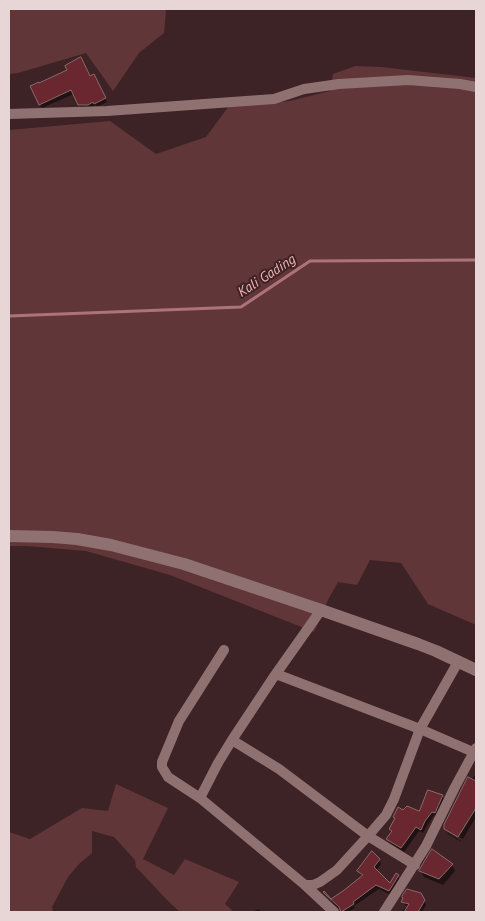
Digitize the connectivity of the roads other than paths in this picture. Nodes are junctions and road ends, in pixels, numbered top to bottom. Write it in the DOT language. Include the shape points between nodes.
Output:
graph roads {
  1 [pos="476,87"];
  2 [pos="9,114"];
  3 [pos="9,536"];
  4 [pos="321,610"];
  5 [pos="224,650"];
  6 [pos="458,662"];
  7 [pos="476,670"];
  8 [pos="276,674"];
  9 [pos="420,729"];
  10 [pos="232,740"];
  11 [pos="474,750"];
  12 [pos="200,798"];
  13 [pos="368,836"];
  14 [pos="415,865"];
  15 [pos="305,885"];
  16 [pos="334,912"];
  17 [pos="384,912"];
  1 -- 2 [label="street" via="408,80 340,84 304,89 274,98 107,111"];
  3 -- 4 [label="street" via="77,539 111,545 201,569"];
  4 -- 6 [label="street" via="424,646"];
  4 -- 8 [label="street"];
  5 -- 12 [label="street" via="179,721 162,762 168,777"];
  6 -- 7 [label="street"];
  6 -- 9 [label="street"];
  8 -- 9 [label="street"];
  8 -- 10 [label="street"];
  9 -- 11 [label="street"];
  9 -- 13 [label="street" via="394,799"];
  10 -- 12 [label="street"];
  10 -- 13 [label="street" via="280,769"];
  11 -- 14 [label="street"];
  12 -- 15 [label="street"];
  13 -- 14 [label="street"];
  13 -- 15 [label="street" via="328,877 313,885"];
  14 -- 17 [label="street"];
  15 -- 16 [label="street"];
}
